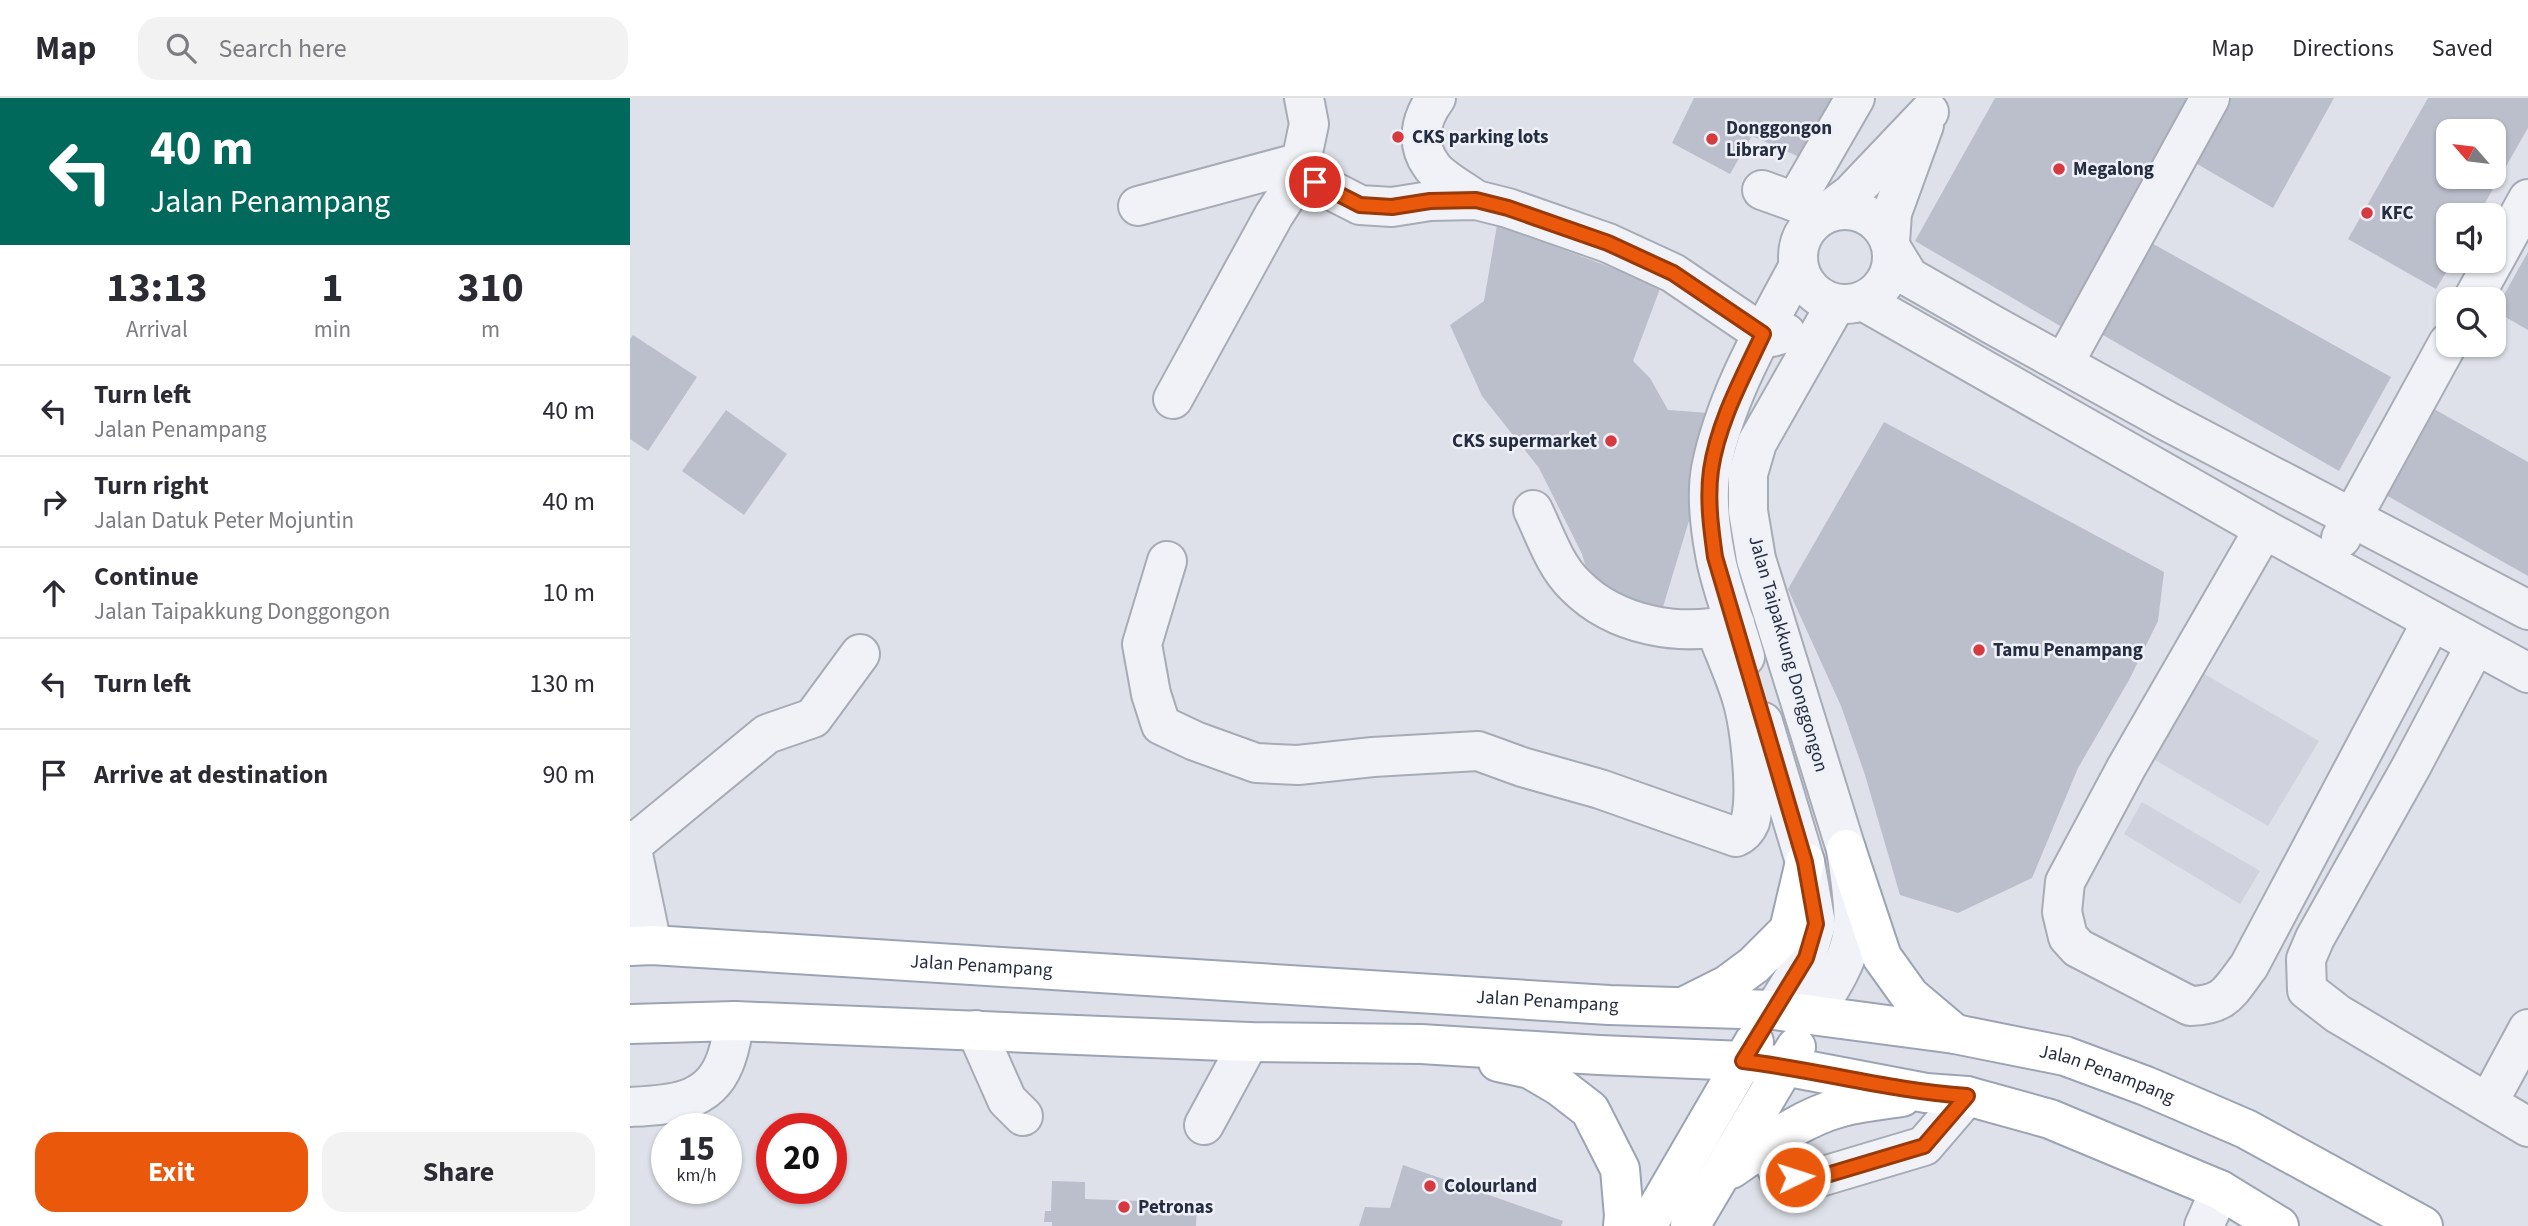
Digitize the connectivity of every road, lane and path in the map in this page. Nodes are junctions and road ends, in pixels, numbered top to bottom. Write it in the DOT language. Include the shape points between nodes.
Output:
graph roads {
  1 [pos="1304,98"];
  2 [pos="1405,98"];
  3 [pos="1436,98"];
  4 [pos="1855,98"];
  5 [pos="2210,98"];
  6 [pos="1932,105"];
  7 [pos="1420,140"];
  8 [pos="1303,164"];
  9 [pos="2528,199"];
  10 [pos="1476,200"];
  11 [pos="1794,202"];
  12 [pos="1138,206"];
  13 [pos="1892,246"];
  14 [pos="1798,267"];
  15 [pos="2480,287"];
  16 [pos="1849,302"];
  17 [pos="1763,334"];
  18 [pos="2440,357"];
  19 [pos="2063,363"];
  20 [pos="1173,399"];
  21 [pos="1533,510"];
  22 [pos="2352,517"];
  23 [pos="2264,528"];
  24 [pos="1167,561"];
  25 [pos="2327,563"];
  26 [pos="2528,610"];
  27 [pos="2432,621"];
  28 [pos="1725,626"];
  29 [pos="2475,646"];
  30 [pos="860,654"];
  31 [pos="2528,673"];
  32 [pos="631,843"];
  33 [pos="1846,849"];
  34 [pos="1805,862"];
  35 [pos="641,946"];
  36 [pos="2249,966"];
  37 [pos="2307,990"];
  38 [pos="1609,1005"];
  39 [pos="1667,1006"];
  40 [pos="1774,1010"];
  41 [pos="1814,1014"];
  42 [pos="735,1021"];
  43 [pos="630,1024"];
  44 [pos="2528,1029"];
  45 [pos="976,1030"];
  46 [pos="1955,1034"];
  47 [pos="1249,1042"];
  48 [pos="1421,1044"];
  49 [pos="1599,1055"];
  50 [pos="1652,1056"];
  51 [pos="1743,1061"];
  52 [pos="1784,1066"];
  53 [pos="1926,1093"];
  54 [pos="1967,1096"];
  55 [pos="2488,1103"];
  56 [pos="630,1107"];
  57 [pos="1023,1116"];
  58 [pos="1204,1125"];
  59 [pos="2528,1127"];
  60 [pos="1763,1146"];
  61 [pos="1718,1178"];
  62 [pos="2220,1190"];
  63 [pos="1623,1226"];
  64 [pos="1647,1226"];
  65 [pos="1690,1226"];
  66 [pos="2204,1226"];
  67 [pos="2279,1226"];
  68 [pos="2423,1226"];
  1 -- 8 [label="street" via="1309,124"];
  2 -- 7 [label="street" via="1405,111"];
  3 -- 7 [label="street" via="1425,113"];
  4 -- 11 [label="street"];
  5 -- 19 [label="street"];
  6 -- 11 [label="street" via="1851,194"];
  6 -- 13 [label="street" via="1892,213"];
  7 -- 10 [label="street" via="1431,167"];
  8 -- 10 [label="street" via="1315,182 1360,205"];
  8 -- 12 [label="street"];
  8 -- 20 [label="street"];
  9 -- 15 [label="street"];
  10 -- 17 [label="street" via="1608,243 1673,273"];
  11 -- 13 [label="street" via="1867,215 1878,222"];
  11 -- 14 [label="street" via="1812,222 1798,251"];
  13 -- 16 [label="street" via="1892,267 1886,281 1876,293"];
  13 -- 19 [label="street" via="1909,277"];
  14 -- 16 [label="street" via="1812,291"];
  14 -- 17 [label="street"];
  16 -- 17 [label="street" via="1779,336"];
  16 -- 23 [label="street"];
  16 -- 33 [label="street, Jalan Taipakkung Donggongon" via="1757,443 1748,474 1756,559"];
  17 -- 28 [label="street" via="1720,434 1711,471 1710,517"];
  18 -- 22 [label="street"];
  19 -- 22 [label="street"];
  21 -- 28 [label="street" via="1573,584 1593,600 1641,623"];
  22 -- 25 [label="street"];
  22 -- 26 [label="street"];
  23 -- 25 [label="street"];
  23 -- 36 [label="street" via="2065,883 2062,912 2068,937 2078,948 2190,1006 2210,1006 2224,998"];
  24 -- 28 [label="street" via="1142,644 1161,725 1256,763 1298,765 1478,751 1736,837 1750,821 1752,798 1748,724"];
  25 -- 27 [label="street"];
  27 -- 29 [label="street"];
  27 -- 36 [label="street"];
  28 -- 34 [label="street"];
  29 -- 31 [label="street"];
  29 -- 37 [label="street" via="2315,938 2306,959"];
  30 -- 32 [label="street" via="813,718 766,734"];
  32 -- 35 [label="street"];
  33 -- 41 [label="street, Jalan Taipakkung Donggongon" via="1853,934 1841,968"];
  33 -- 46 [label="main road" via="1882,957 1910,996"];
  34 -- 39 [label="main road" via="1789,930 1727,985"];
  34 -- 40 [label="street" via="1816,924 1806,958"];
  35 -- 38 [label="main road, Jalan Penampang"];
  36 -- 37 [label="street"];
  37 -- 55 [label="street" via="2338,1014"];
  38 -- 39 [label="main road, Jalan Penampang"];
  38 -- 49 [label="main road" via="1624,1022 1611,1051"];
  39 -- 40 [label="main road, Jalan Penampang"];
  39 -- 50 [label="main road" via="1643,1013 1635,1027 1633,1038 1640,1051"];
  40 -- 41 [label="main road, Jalan Penampang"];
  40 -- 51 [label="main road"];
  41 -- 46 [label="main road, Jalan Penampang"];
  41 -- 52 [label="main road"];
  42 -- 43 [label="main road"];
  42 -- 45 [label="main road"];
  42 -- 56 [label="street" via="725,1064 713,1084 696,1098"];
  44 -- 55 [label="street"];
  45 -- 47 [label="main road"];
  45 -- 57 [label="street" via="1007,1100"];
  46 -- 68 [label="main road, Jalan Penampang" via="2065,1056 2146,1086 2246,1129"];
  47 -- 48 [label="main road"];
  47 -- 58 [label="street"];
  48 -- 49 [label="main road"];
  48 -- 63 [label="main road" via="1530,1069 1590,1110 1620,1169"];
  49 -- 50 [label="main road"];
  50 -- 51 [label="main road"];
  51 -- 52 [label="main road"];
  51 -- 64 [label="main road"];
  52 -- 53 [label="main road"];
  52 -- 61 [label="main road"];
  53 -- 54 [label="main road"];
  53 -- 60 [label="main road" via="1840,1107"];
  54 -- 60 [label="street" via="1924,1146 1810,1180 1780,1174"];
  54 -- 62 [label="main road" via="2050,1119"];
  55 -- 59 [label="street"];
  60 -- 61 [label="main road"];
  61 -- 65 [label="main road"];
  62 -- 66 [label="street"];
  62 -- 67 [label="main road"];
}
